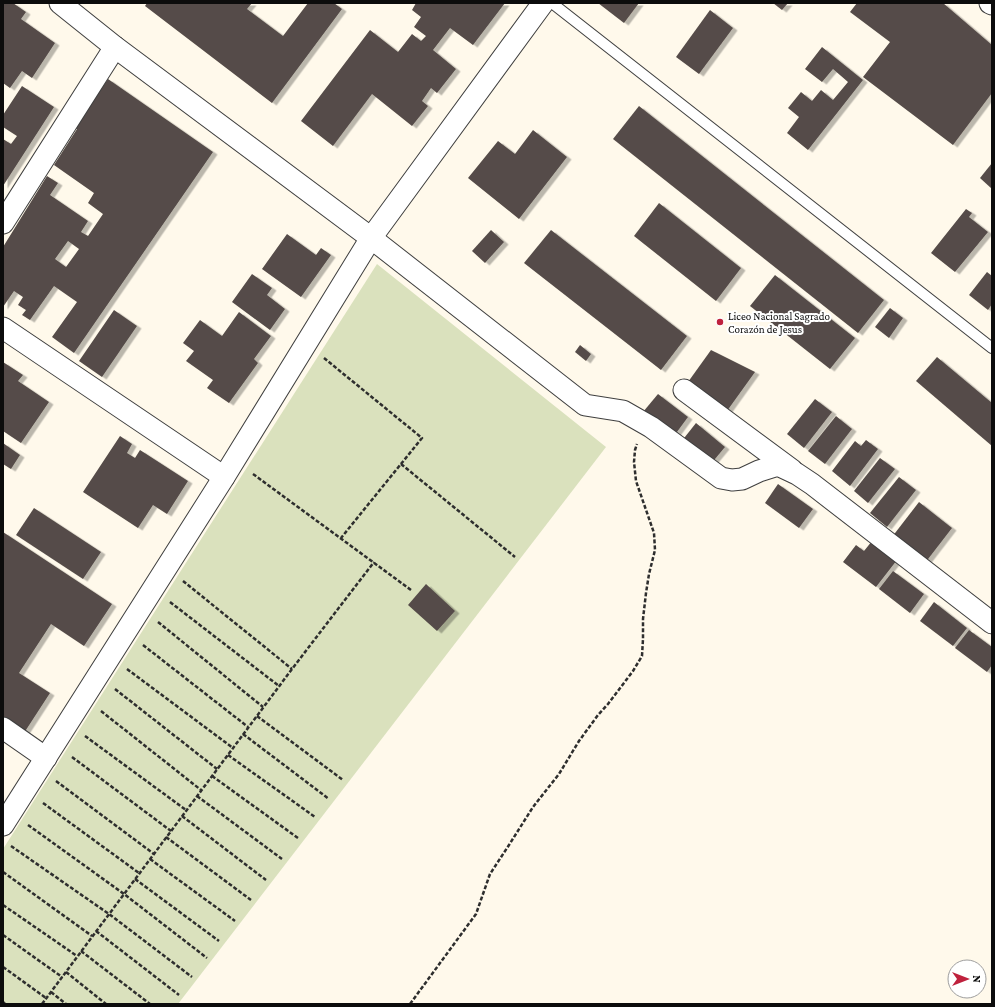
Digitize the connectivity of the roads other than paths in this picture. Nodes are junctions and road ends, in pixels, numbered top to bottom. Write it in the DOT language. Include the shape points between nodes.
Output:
graph roads {
  1 [pos="60,3"];
  2 [pos="543,3"];
  3 [pos="552,3"];
  4 [pos="115,47"];
  5 [pos="3,223"];
  6 [pos="371,238"];
  7 [pos="3,328"];
  8 [pos="992,348"];
  9 [pos="684,390"];
  10 [pos="797,474"];
  11 [pos="224,476"];
  12 [pos="992,623"];
  13 [pos="3,728"];
  14 [pos="46,758"];
  15 [pos="3,825"];
  1 -- 4 [label="street"];
  2 -- 6 [label="street"];
  3 -- 8 [label="lane"];
  4 -- 5 [label="street"];
  4 -- 6 [label="street"];
  6 -- 10 [label="street" via="585,405 623,411 651,427 721,478 742,479 778,465"];
  6 -- 11 [label="street"];
  7 -- 11 [label="street"];
  9 -- 10 [label="street"];
  10 -- 12 [label="street"];
  11 -- 14 [label="street"];
  13 -- 14 [label="street"];
  14 -- 15 [label="street"];
}
